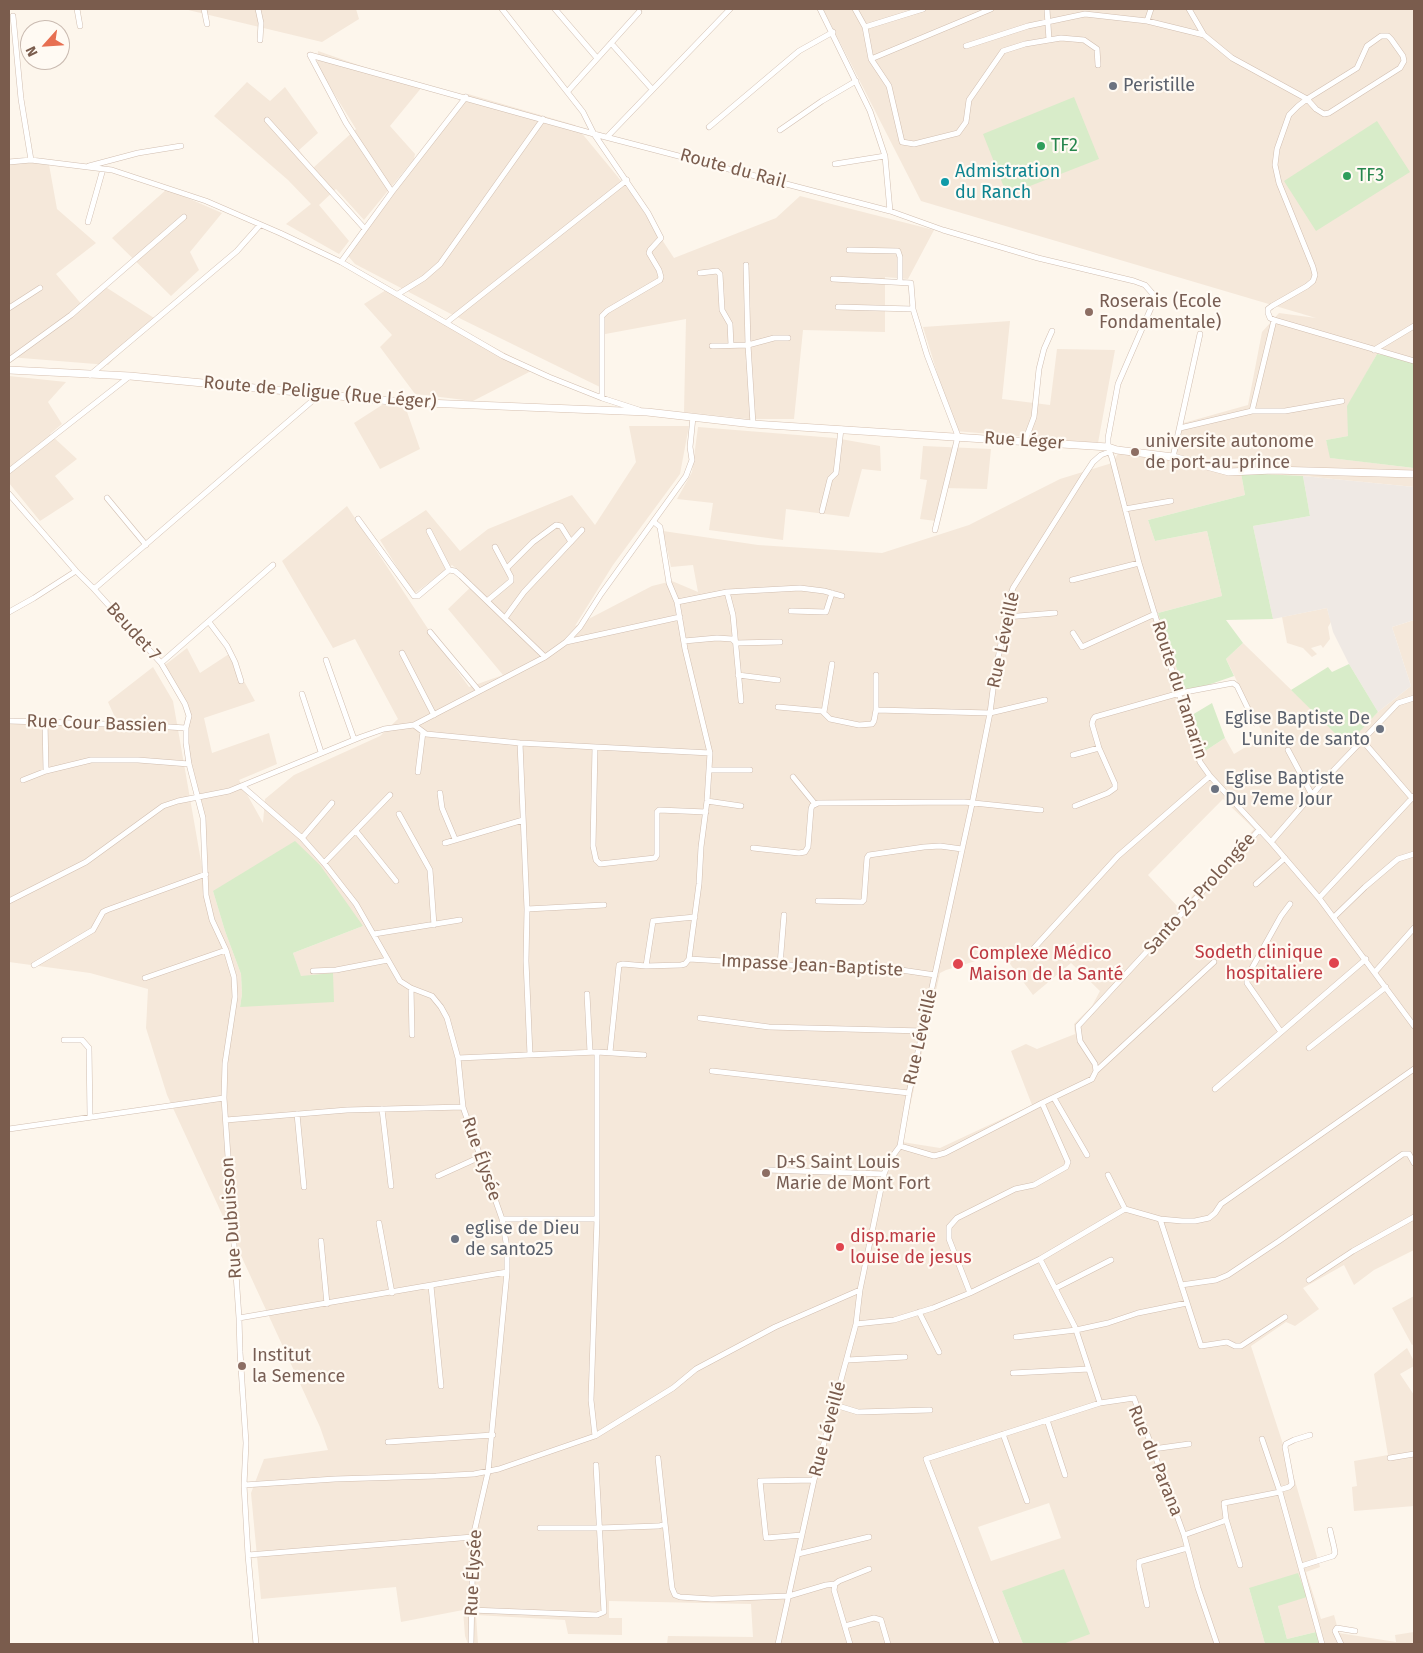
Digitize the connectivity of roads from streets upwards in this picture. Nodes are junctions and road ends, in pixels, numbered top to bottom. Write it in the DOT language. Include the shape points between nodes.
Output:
graph roads {
  1 [pos="77,9"];
  2 [pos="204,9"];
  3 [pos="258,9"];
  4 [pos="502,9"];
  5 [pos="555,9"];
  6 [pos="730,9"];
  7 [pos="820,9"];
  8 [pos="855,9"];
  9 [pos="923,9"];
  10 [pos="991,9"];
  11 [pos="1047,9"];
  12 [pos="1151,9"];
  13 [pos="1189,9"];
  14 [pos="639,12"];
  15 [pos="13,16"];
  16 [pos="1147,21"];
  17 [pos="1047,22"];
  18 [pos="207,24"];
  19 [pos="80,26"];
  20 [pos="865,27"];
  21 [pos="833,32"];
  22 [pos="1204,35"];
  23 [pos="260,40"];
  24 [pos="1049,40"];
  25 [pos="611,43"];
  26 [pos="966,46"];
  27 [pos="597,58"];
  28 [pos="871,60"];
  29 [pos="1098,65"];
  30 [pos="856,81"];
  31 [pos="652,90"];
  32 [pos="568,91"];
  33 [pos="466,98"];
  34 [pos="1307,99"];
  35 [pos="543,119"];
  36 [pos="267,120"];
  37 [pos="709,127"];
  38 [pos="780,130"];
  39 [pos="594,134"];
  40 [pos="608,136"];
  41 [pos="181,146"];
  42 [pos="884,156"];
  43 [pos="31,160"];
  44 [pos="9,162"];
  45 [pos="835,164"];
  46 [pos="86,167"];
  47 [pos="103,169"];
  48 [pos="627,180"];
  49 [pos="392,192"];
  50 [pos="890,210"];
  51 [pos="184,217"];
  52 [pos="88,222"];
  53 [pos="260,225"];
  54 [pos="365,229"];
  55 [pos="848,250"];
  56 [pos="341,262"];
  57 [pos="746,265"];
  58 [pos="700,272"];
  59 [pos="833,279"];
  60 [pos="900,282"];
  61 [pos="40,288"];
  62 [pos="1152,293"];
  63 [pos="398,294"];
  64 [pos="838,307"];
  65 [pos="9,308"];
  66 [pos="913,309"];
  67 [pos="1274,320"];
  68 [pos="446,324"];
  69 [pos="1414,326"];
  70 [pos="1052,332"];
  71 [pos="1200,334"];
  72 [pos="788,338"];
  73 [pos="731,345"];
  74 [pos="748,345"];
  75 [pos="712,346"];
  76 [pos="1374,350"];
  77 [pos="9,360"];
  78 [pos="1414,361"];
  79 [pos="9,370"];
  80 [pos="90,375"];
  81 [pos="130,376"];
  82 [pos="319,395"];
  83 [pos="602,398"];
  84 [pos="1342,402"];
  85 [pos="1252,411"];
  86 [pos="647,412"];
  87 [pos="632,413"];
  88 [pos="693,417"];
  89 [pos="753,424"];
  90 [pos="1180,428"];
  91 [pos="841,429"];
  92 [pos="958,436"];
  93 [pos="1025,441"];
  94 [pos="1108,450"];
  95 [pos="1173,457"];
  96 [pos="9,471"];
  97 [pos="1414,474"];
  98 [pos="9,494"];
  99 [pos="107,498"];
  100 [pos="1170,500"];
  101 [pos="1125,508"];
  102 [pos="822,511"];
  103 [pos="358,519"];
  104 [pos="654,522"];
  105 [pos="582,530"];
  106 [pos="935,530"];
  107 [pos="429,531"];
  108 [pos="571,542"];
  109 [pos="146,545"];
  110 [pos="495,547"];
  111 [pos="1139,563"];
  112 [pos="273,565"];
  113 [pos="507,568"];
  114 [pos="450,570"];
  115 [pos="76,571"];
  116 [pos="1072,580"];
  117 [pos="94,589"];
  118 [pos="727,592"];
  119 [pos="832,593"];
  120 [pos="842,596"];
  121 [pos="487,601"];
  122 [pos="677,602"];
  123 [pos="791,611"];
  124 [pos="9,612"];
  125 [pos="1055,613"];
  126 [pos="1155,614"];
  127 [pos="680,617"];
  128 [pos="505,618"];
  129 [pos="1006,618"];
  130 [pos="209,622"];
  131 [pos="430,632"];
  132 [pos="1073,633"];
  133 [pos="684,641"];
  134 [pos="566,642"];
  135 [pos="780,642"];
  136 [pos="736,643"];
  137 [pos="402,653"];
  138 [pos="545,657"];
  139 [pos="326,660"];
  140 [pos="161,663"];
  141 [pos="832,664"];
  142 [pos="876,674"];
  143 [pos="738,675"];
  144 [pos="778,680"];
  145 [pos="242,681"];
  146 [pos="479,691"];
  147 [pos="302,694"];
  148 [pos="1180,694"];
  149 [pos="1414,698"];
  150 [pos="1045,700"];
  151 [pos="741,701"];
  152 [pos="778,707"];
  153 [pos="876,710"];
  154 [pos="824,712"];
  155 [pos="990,713"];
  156 [pos="434,715"];
  157 [pos="9,720"];
  158 [pos="45,721"];
  159 [pos="1255,723"];
  160 [pos="414,725"];
  161 [pos="186,728"];
  162 [pos="423,732"];
  163 [pos="354,739"];
  164 [pos="1362,740"];
  165 [pos="520,743"];
  166 [pos="594,747"];
  167 [pos="1099,748"];
  168 [pos="1288,750"];
  169 [pos="321,752"];
  170 [pos="710,753"];
  171 [pos="1073,755"];
  172 [pos="189,764"];
  173 [pos="709,770"];
  174 [pos="750,770"];
  175 [pos="46,771"];
  176 [pos="418,772"];
  177 [pos="793,776"];
  178 [pos="1210,776"];
  179 [pos="23,780"];
  180 [pos="242,786"];
  181 [pos="440,793"];
  182 [pos="390,795"];
  183 [pos="1312,795"];
  184 [pos="198,797"];
  185 [pos="1413,797"];
  186 [pos="707,801"];
  187 [pos="332,803"];
  188 [pos="815,804"];
  189 [pos="972,804"];
  190 [pos="741,806"];
  191 [pos="1075,806"];
  192 [pos="1041,810"];
  193 [pos="706,812"];
  194 [pos="399,814"];
  195 [pos="523,820"];
  196 [pos="1259,830"];
  197 [pos="356,831"];
  198 [pos="302,838"];
  199 [pos="455,839"];
  200 [pos="445,842"];
  201 [pos="1272,842"];
  202 [pos="753,848"];
  203 [pos="962,848"];
  204 [pos="1414,854"];
  205 [pos="1285,858"];
  206 [pos="324,863"];
  207 [pos="206,874"];
  208 [pos="396,881"];
  209 [pos="1256,884"];
  210 [pos="1319,898"];
  211 [pos="9,901"];
  212 [pos="818,901"];
  213 [pos="1290,904"];
  214 [pos="604,906"];
  215 [pos="527,909"];
  216 [pos="784,915"];
  217 [pos="695,917"];
  218 [pos="1334,917"];
  219 [pos="460,920"];
  220 [pos="434,924"];
  221 [pos="1414,928"];
  222 [pos="374,934"];
  223 [pos="1034,948"];
  224 [pos="226,950"];
  225 [pos="689,959"];
  226 [pos="1366,959"];
  227 [pos="388,960"];
  228 [pos="1214,962"];
  229 [pos="780,964"];
  230 [pos="34,965"];
  231 [pos="646,966"];
  232 [pos="313,972"];
  233 [pos="1375,972"];
  234 [pos="935,975"];
  235 [pos="145,978"];
  236 [pos="411,988"];
  237 [pos="1386,988"];
  238 [pos="587,994"];
  239 [pos="700,1018"];
  240 [pos="1414,1023"];
  241 [pos="923,1031"];
  242 [pos="1281,1032"];
  243 [pos="412,1035"];
  244 [pos="64,1040"];
  245 [pos="1309,1048"];
  246 [pos="590,1052"];
  247 [pos="597,1052"];
  248 [pos="610,1052"];
  249 [pos="530,1055"];
  250 [pos="644,1055"];
  251 [pos="458,1058"];
  252 [pos="1414,1069"];
  253 [pos="712,1071"];
  254 [pos="1096,1071"];
  255 [pos="1215,1089"];
  256 [pos="908,1093"];
  257 [pos="224,1098"];
  258 [pos="1054,1098"];
  259 [pos="1042,1103"];
  260 [pos="463,1107"];
  261 [pos="382,1109"];
  262 [pos="297,1114"];
  263 [pos="90,1116"];
  264 [pos="226,1120"];
  265 [pos="9,1129"];
  266 [pos="900,1146"];
  267 [pos="1087,1155"];
  268 [pos="480,1157"];
  269 [pos="1414,1163"];
  270 [pos="768,1170"];
  271 [pos="884,1174"];
  272 [pos="1108,1175"];
  273 [pos="438,1176"];
  274 [pos="391,1186"];
  275 [pos="304,1187"];
  276 [pos="1125,1209"];
  277 [pos="1414,1217"];
  278 [pos="502,1219"];
  279 [pos="597,1219"];
  280 [pos="1160,1219"];
  281 [pos="379,1223"];
  282 [pos="321,1241"];
  283 [pos="1040,1260"];
  284 [pos="1111,1260"];
  285 [pos="507,1272"];
  286 [pos="1309,1280"];
  287 [pos="1181,1285"];
  288 [pos="431,1286"];
  289 [pos="1056,1288"];
  290 [pos="860,1290"];
  291 [pos="392,1293"];
  292 [pos="970,1293"];
  293 [pos="1187,1303"];
  294 [pos="327,1304"];
  295 [pos="919,1312"];
  296 [pos="1285,1317"];
  297 [pos="239,1318"];
  298 [pos="856,1324"];
  299 [pos="1076,1330"];
  300 [pos="1016,1336"];
  301 [pos="939,1352"];
  302 [pos="905,1357"];
  303 [pos="847,1360"];
  304 [pos="1089,1369"];
  305 [pos="1013,1373"];
  306 [pos="441,1386"];
  307 [pos="1100,1403"];
  308 [pos="834,1405"];
  309 [pos="930,1410"];
  310 [pos="1047,1420"];
  311 [pos="1003,1434"];
  312 [pos="493,1435"];
  313 [pos="1310,1435"];
  314 [pos="595,1436"];
  315 [pos="1262,1439"];
  316 [pos="388,1442"];
  317 [pos="1189,1444"];
  318 [pos="1153,1449"];
  319 [pos="1414,1454"];
  320 [pos="658,1458"];
  321 [pos="1390,1458"];
  322 [pos="596,1465"];
  323 [pos="488,1472"];
  324 [pos="1065,1475"];
  325 [pos="814,1480"];
  326 [pos="244,1485"];
  327 [pos="1280,1491"];
  328 [pos="1027,1501"];
  329 [pos="1226,1519"];
  330 [pos="665,1524"];
  331 [pos="540,1528"];
  332 [pos="599,1528"];
  333 [pos="1330,1530"];
  334 [pos="802,1535"];
  335 [pos="1184,1535"];
  336 [pos="473,1537"];
  337 [pos="869,1537"];
  338 [pos="1188,1548"];
  339 [pos="798,1554"];
  340 [pos="248,1555"];
  341 [pos="1240,1565"];
  342 [pos="1301,1566"];
  343 [pos="869,1569"];
  344 [pos="835,1584"];
  345 [pos="789,1596"];
  346 [pos="1147,1605"];
  347 [pos="471,1610"];
  348 [pos="845,1626"];
  349 [pos="1354,1631"];
  350 [pos="256,1644"];
  351 [pos="471,1644"];
  352 [pos="778,1644"];
  353 [pos="850,1644"];
  354 [pos="888,1644"];
  355 [pos="997,1644"];
  356 [pos="1217,1644"];
  357 [pos="1322,1644"];
  358 [pos="1341,1644"];
  1 -- 19 [label="street"];
  2 -- 18 [label="street"];
  3 -- 23 [label="street"];
  4 -- 32 [label="street"];
  5 -- 27 [label="street"];
  6 -- 31 [label="street"];
  7 -- 21 [label="street"];
  8 -- 20 [label="street"];
  9 -- 20 [label="street"];
  10 -- 28 [label="street"];
  11 -- 17 [label="street"];
  12 -- 16 [label="street"];
  13 -- 22 [label="street"];
  14 -- 25 [label="street"];
  15 -- 43 [label="street"];
  16 -- 17 [label="street" via="1085,14"];
  16 -- 22 [label="street"];
  17 -- 24 [label="street"];
  17 -- 26 [label="street"];
  20 -- 28 [label="street"];
  21 -- 30 [label="street"];
  21 -- 37 [label="street" via="799,51"];
  22 -- 34 [label="street" via="1232,58"];
  24 -- 28 [label="street" via="1003,51 969,100 966,122 958,133 914,144 902,142 889,86"];
  24 -- 29 [label="street" via="1084,40 1097,49"];
  25 -- 27 [label="street"];
  25 -- 31 [label="street"];
  27 -- 32 [label="street"];
  30 -- 38 [label="street"];
  30 -- 42 [label="street" via="870,111"];
  31 -- 40 [label="street"];
  32 -- 39 [label="street"];
  33 -- 35 [label="street, Route du Rail"];
  33 -- 49 [label="street"];
  33 -- 49 [label="street, Route du Rail" via="310,55 346,123"];
  34 -- 34 [label="street" via="1357,68 1367,46 1381,36 1388,36 1403,56 1400,68 1329,113 1320,112"];
  34 -- 67 [label="street" via="1289,116 1274,164 1315,275 1307,286 1268,309 1270,318"];
  35 -- 39 [label="street, Route du Rail"];
  35 -- 63 [label="street" via="440,264"];
  36 -- 54 [label="street"];
  39 -- 40 [label="street, Route du Rail"];
  39 -- 48 [label="street"];
  40 -- 50 [label="street, Route du Rail"];
  41 -- 46 [label="street"];
  42 -- 45 [label="street"];
  42 -- 50 [label="street"];
  43 -- 44 [label="street"];
  43 -- 46 [label="street"];
  46 -- 47 [label="street"];
  47 -- 52 [label="street"];
  47 -- 53 [label="street" via="206,201"];
  48 -- 68 [label="street"];
  48 -- 83 [label="street" via="661,236 649,254 661,277 602,316"];
  49 -- 54 [label="street"];
  50 -- 62 [label="street, Route du Rail" via="942,230 1038,258 1134,281"];
  51 -- 77 [label="street" via="71,315"];
  53 -- 56 [label="street"];
  53 -- 80 [label="street" via="237,251"];
  54 -- 56 [label="street"];
  55 -- 60 [label="street" via="898,251"];
  56 -- 63 [label="street"];
  57 -- 74 [label="street"];
  58 -- 73 [label="street" via="717,271 720,274 722,310 730,324"];
  59 -- 60 [label="street"];
  60 -- 66 [label="street" via="911,283"];
  61 -- 65 [label="street"];
  62 -- 94 [label="street, Route du Tamarin" via="1154,301 1118,384"];
  63 -- 68 [label="street"];
  64 -- 66 [label="street"];
  66 -- 92 [label="street"];
  67 -- 76 [label="street"];
  67 -- 85 [label="street"];
  68 -- 83 [label="street" via="503,356"];
  69 -- 76 [label="street"];
  70 -- 93 [label="street" via="1039,369 1034,417"];
  71 -- 90 [label="street"];
  72 -- 74 [label="street"];
  73 -- 74 [label="street"];
  73 -- 75 [label="street"];
  74 -- 89 [label="street"];
  76 -- 78 [label="street"];
  79 -- 80 [label="street, Route de Peligue (Rue Léger)"];
  80 -- 81 [label="street, Route de Peligue (Rue Léger)"];
  81 -- 82 [label="street, Route de Peligue (Rue Léger)"];
  81 -- 96 [label="street"];
  82 -- 87 [label="street, Route de Peligue (Rue Léger)"];
  82 -- 109 [label="street"];
  83 -- 86 [label="street"];
  84 -- 85 [label="street" via="1285,411"];
  85 -- 90 [label="street"];
  86 -- 87 [label="street, Rue Léger"];
  86 -- 88 [label="street, Rue Léger"];
  88 -- 89 [label="street, Rue Léger"];
  88 -- 104 [label="street" via="691,467"];
  89 -- 91 [label="street, Rue Léger"];
  90 -- 95 [label="street"];
  91 -- 92 [label="street, Rue Léger"];
  91 -- 102 [label="street" via="836,473 830,479"];
  92 -- 93 [label="street, Rue Léger"];
  92 -- 106 [label="street"];
  93 -- 94 [label="street, Rue Léger"];
  94 -- 95 [label="street, Rue Léger"];
  94 -- 101 [label="street, Route du Tamarin"];
  94 -- 129 [label="street, Rue Léveillé" via="1093,462 1013,588"];
  95 -- 97 [label="street, Rue Léger" via="1229,472"];
  98 -- 115 [label="street, Beudet 7"];
  99 -- 109 [label="street"];
  100 -- 101 [label="street"];
  101 -- 111 [label="street, Route du Tamarin"];
  103 -- 114 [label="street" via="414,596"];
  104 -- 122 [label="street" via="660,527 669,584"];
  104 -- 134 [label="street"];
  105 -- 108 [label="street"];
  107 -- 114 [label="street"];
  108 -- 113 [label="street" via="561,526 556,525"];
  108 -- 128 [label="street" via="524,592"];
  109 -- 117 [label="street"];
  110 -- 113 [label="street"];
  111 -- 116 [label="street"];
  111 -- 126 [label="street, Route du Tamarin"];
  112 -- 130 [label="street"];
  113 -- 121 [label="street" via="511,581"];
  114 -- 121 [label="street"];
  115 -- 117 [label="street, Beudet 7"];
  115 -- 124 [label="street"];
  117 -- 140 [label="street, Beudet 7"];
  118 -- 119 [label="street" via="800,588"];
  118 -- 122 [label="street"];
  118 -- 136 [label="street"];
  119 -- 120 [label="street"];
  119 -- 123 [label="street" via="826,612"];
  121 -- 128 [label="street"];
  122 -- 127 [label="street"];
  125 -- 129 [label="street"];
  126 -- 132 [label="street" via="1082,647"];
  126 -- 148 [label="street, Route du Tamarin"];
  127 -- 133 [label="street"];
  127 -- 134 [label="street"];
  128 -- 138 [label="street"];
  129 -- 155 [label="street, Rue Léveillé"];
  130 -- 140 [label="street"];
  130 -- 145 [label="street" via="227,646"];
  131 -- 146 [label="street"];
  133 -- 136 [label="street" via="727,638"];
  133 -- 170 [label="street"];
  134 -- 138 [label="street"];
  135 -- 136 [label="street"];
  136 -- 143 [label="street"];
  137 -- 156 [label="street"];
  138 -- 146 [label="street"];
  139 -- 163 [label="street"];
  140 -- 161 [label="street, Beudet 7" via="185,704 189,716"];
  141 -- 154 [label="street"];
  142 -- 153 [label="street"];
  143 -- 144 [label="street"];
  143 -- 151 [label="street"];
  146 -- 156 [label="street"];
  147 -- 169 [label="street"];
  148 -- 159 [label="street" via="1233,683"];
  148 -- 167 [label="street" via="1096,717 1092,724"];
  148 -- 178 [label="street, Route du Tamarin" via="1200,762"];
  149 -- 164 [label="street" via="1398,703"];
  150 -- 155 [label="street"];
  152 -- 154 [label="street"];
  153 -- 154 [label="street" via="872,724 867,725 830,719"];
  153 -- 155 [label="street"];
  155 -- 189 [label="street, Rue Léveillé"];
  156 -- 160 [label="street"];
  157 -- 158 [label="street, Rue Cour Bassien"];
  158 -- 161 [label="street, Rue Cour Bassien"];
  158 -- 175 [label="street"];
  160 -- 162 [label="street"];
  160 -- 163 [label="street"];
  161 -- 172 [label="street, Beudet 7"];
  162 -- 165 [label="street"];
  162 -- 176 [label="street"];
  163 -- 169 [label="street"];
  164 -- 183 [label="street"];
  164 -- 185 [label="street"];
  165 -- 166 [label="street"];
  165 -- 195 [label="street"];
  166 -- 170 [label="street"];
  166 -- 193 [label="street" via="593,846 600,864 655,858 659,810"];
  167 -- 171 [label="street"];
  167 -- 191 [label="street" via="1115,788"];
  168 -- 183 [label="street"];
  169 -- 180 [label="street"];
  170 -- 173 [label="street"];
  172 -- 175 [label="street" via="92,760"];
  172 -- 184 [label="street, Beudet 7"];
  173 -- 174 [label="street"];
  173 -- 186 [label="street"];
  175 -- 179 [label="street"];
  177 -- 188 [label="street"];
  178 -- 196 [label="street, Route du Tamarin"];
  178 -- 223 [label="street" via="1118,856"];
  180 -- 184 [label="street"];
  180 -- 198 [label="street, Rue Élysée"];
  181 -- 199 [label="street" via="442,808"];
  182 -- 197 [label="street"];
  183 -- 201 [label="street"];
  184 -- 207 [label="street, Rue Dubuisson"];
  184 -- 211 [label="street" via="163,806 86,862"];
  185 -- 210 [label="street"];
  186 -- 190 [label="street"];
  186 -- 193 [label="street"];
  187 -- 198 [label="street"];
  188 -- 189 [label="street"];
  188 -- 202 [label="street" via="811,809 805,852"];
  189 -- 192 [label="street"];
  189 -- 203 [label="street, Rue Léveillé"];
  193 -- 217 [label="street"];
  194 -- 220 [label="street" via="430,870"];
  195 -- 199 [label="street"];
  195 -- 215 [label="street"];
  196 -- 201 [label="street, Route du Tamarin"];
  196 -- 254 [label="street, Santo 25 Prolongée" via="1078,1026 1080,1041"];
  197 -- 206 [label="street"];
  197 -- 208 [label="street"];
  198 -- 206 [label="street, Rue Élysée"];
  199 -- 200 [label="street"];
  201 -- 205 [label="street, Route du Tamarin"];
  203 -- 212 [label="street" via="924,847 869,855 866,858 862,902"];
  203 -- 234 [label="street, Rue Léveillé"];
  204 -- 218 [label="street" via="1398,859"];
  205 -- 209 [label="street"];
  205 -- 210 [label="street, Route du Tamarin"];
  206 -- 222 [label="street, Rue Élysée" via="356,904"];
  207 -- 224 [label="street, Rue Dubuisson" via="206,895 212,920"];
  207 -- 230 [label="street" via="103,912 92,930"];
  210 -- 218 [label="street, Route du Tamarin"];
  213 -- 242 [label="street" via="1247,977 1247,983"];
  214 -- 215 [label="street"];
  215 -- 249 [label="street"];
  216 -- 229 [label="street"];
  217 -- 225 [label="street"];
  217 -- 231 [label="street" via="652,922"];
  218 -- 226 [label="street, Route du Tamarin"];
  219 -- 220 [label="street"];
  220 -- 222 [label="street"];
  221 -- 233 [label="street"];
  222 -- 227 [label="street, Rue Élysée"];
  224 -- 235 [label="street"];
  224 -- 257 [label="street, Rue Dubuisson" via="234,977 235,997 225,1063"];
  225 -- 229 [label="street, Impasse Jean-Baptiste"];
  225 -- 231 [label="street, Impasse Jean-Baptiste" via="681,965"];
  226 -- 233 [label="street, Route du Tamarin"];
  226 -- 242 [label="street"];
  227 -- 232 [label="street"];
  227 -- 236 [label="street, Rue Élysée" via="400,981"];
  228 -- 254 [label="street"];
  229 -- 234 [label="street, Impasse Jean-Baptiste" via="881,967"];
  231 -- 248 [label="street, Impasse Jean-Baptiste" via="619,965"];
  233 -- 237 [label="street, Route du Tamarin"];
  234 -- 241 [label="street, Rue Léveillé"];
  236 -- 243 [label="street"];
  236 -- 251 [label="street, Rue Élysée" via="432,996 441,1006"];
  237 -- 240 [label="street, Route du Tamarin"];
  237 -- 245 [label="street"];
  238 -- 246 [label="street"];
  239 -- 241 [label="street" via="770,1027"];
  241 -- 256 [label="street, Rue Léveillé"];
  242 -- 255 [label="street"];
  244 -- 263 [label="street" via="82,1040 89,1048"];
  246 -- 247 [label="street"];
  246 -- 249 [label="street"];
  247 -- 248 [label="street"];
  247 -- 279 [label="street"];
  248 -- 250 [label="street"];
  249 -- 251 [label="street"];
  251 -- 260 [label="street, Rue Élysée"];
  252 -- 280 [label="street" via="1221,1204 1209,1218"];
  253 -- 256 [label="street"];
  254 -- 258 [label="street" via="1092,1079"];
  256 -- 266 [label="street, Rue Léveillé"];
  257 -- 263 [label="street"];
  257 -- 264 [label="street, Rue Dubuisson"];
  258 -- 259 [label="street"];
  258 -- 267 [label="street"];
  259 -- 266 [label="street" via="944,1153 934,1156"];
  259 -- 292 [label="street" via="1068,1162 1066,1167 1034,1185 1015,1189 952,1222 950,1239"];
  260 -- 261 [label="street"];
  260 -- 268 [label="street, Rue Élysée"];
  261 -- 262 [label="street"];
  261 -- 274 [label="street"];
  262 -- 264 [label="street"];
  262 -- 275 [label="street"];
  263 -- 265 [label="street"];
  264 -- 297 [label="street, Rue Dubuisson"];
  266 -- 271 [label="street, Rue Léveillé"];
  268 -- 273 [label="street"];
  268 -- 278 [label="street, Rue Élysée"];
  269 -- 287 [label="street" via="1408,1154 1403,1154 1228,1274 1216,1280"];
  270 -- 271 [label="street"];
  271 -- 290 [label="street, Rue Léveillé"];
  272 -- 276 [label="street"];
  276 -- 280 [label="street"];
  276 -- 283 [label="street"];
  277 -- 286 [label="street"];
  278 -- 279 [label="street"];
  278 -- 285 [label="street, Rue Élysée"];
  279 -- 314 [label="street" via="591,1400"];
  280 -- 287 [label="street"];
  281 -- 291 [label="street"];
  282 -- 294 [label="street"];
  283 -- 289 [label="street, Rue du Parana"];
  283 -- 292 [label="street"];
  284 -- 289 [label="street"];
  285 -- 288 [label="street"];
  285 -- 312 [label="street, Rue Élysée"];
  287 -- 293 [label="street"];
  288 -- 291 [label="street"];
  288 -- 306 [label="street"];
  289 -- 299 [label="street, Rue du Parana"];
  290 -- 298 [label="street, Rue Léveillé"];
  290 -- 314 [label="street" via="775,1327 696,1369 673,1388"];
  291 -- 294 [label="street"];
  292 -- 295 [label="street"];
  293 -- 296 [label="street" via="1203,1347 1227,1342 1241,1346"];
  293 -- 299 [label="street"];
  294 -- 297 [label="street"];
  295 -- 298 [label="street" via="894,1320"];
  295 -- 301 [label="street"];
  297 -- 326 [label="street, Rue Dubuisson" via="246,1443"];
  298 -- 303 [label="street, Rue Léveillé"];
  299 -- 300 [label="street"];
  299 -- 304 [label="street, Rue du Parana"];
  302 -- 303 [label="street"];
  303 -- 308 [label="street, Rue Léveillé"];
  304 -- 305 [label="street"];
  304 -- 307 [label="street, Rue du Parana"];
  307 -- 310 [label="street"];
  307 -- 318 [label="street, Rue du Parana" via="1134,1398"];
  308 -- 309 [label="street" via="858,1412"];
  308 -- 325 [label="street, Rue Léveillé"];
  310 -- 311 [label="street"];
  310 -- 324 [label="street"];
  311 -- 328 [label="street"];
  311 -- 355 [label="street" via="926,1459"];
  312 -- 316 [label="street"];
  312 -- 323 [label="street, Rue Élysée"];
  313 -- 327 [label="street" via="1286,1444 1292,1484"];
  314 -- 323 [label="street"];
  315 -- 327 [label="street"];
  317 -- 318 [label="street"];
  318 -- 335 [label="street, Rue du Parana"];
  319 -- 321 [label="street"];
  320 -- 330 [label="street"];
  322 -- 332 [label="street"];
  323 -- 326 [label="street"];
  323 -- 336 [label="street, Rue Élysée"];
  325 -- 334 [label="street, Rue Léveillé"];
  325 -- 334 [label="street" via="760,1481 766,1538"];
  326 -- 340 [label="street, Rue Dubuisson"];
  327 -- 329 [label="street" via="1224,1503"];
  327 -- 342 [label="street"];
  329 -- 335 [label="street"];
  329 -- 341 [label="street"];
  330 -- 332 [label="street"];
  330 -- 345 [label="street" via="675,1595 712,1598"];
  331 -- 332 [label="street"];
  332 -- 347 [label="street" via="604,1608 601,1614"];
  333 -- 342 [label="street" via="1333,1556"];
  334 -- 339 [label="street, Rue Léveillé"];
  335 -- 338 [label="street, Rue du Parana"];
  336 -- 340 [label="street"];
  336 -- 347 [label="street, Rue Élysée"];
  337 -- 339 [label="street"];
  338 -- 346 [label="street" via="1139,1562"];
  338 -- 356 [label="street, Rue du Parana"];
  339 -- 345 [label="street, Rue Léveillé"];
  340 -- 350 [label="street, Rue Dubuisson"];
  342 -- 357 [label="street"];
  343 -- 344 [label="street"];
  344 -- 345 [label="street"];
  344 -- 348 [label="street"];
  345 -- 352 [label="street, Rue Léveillé"];
  347 -- 351 [label="street, Rue Élysée"];
  348 -- 353 [label="street"];
  348 -- 354 [label="street" via="874,1618 881,1620"];
  349 -- 358 [label="street" via="1337,1628 1335,1631"];
}
